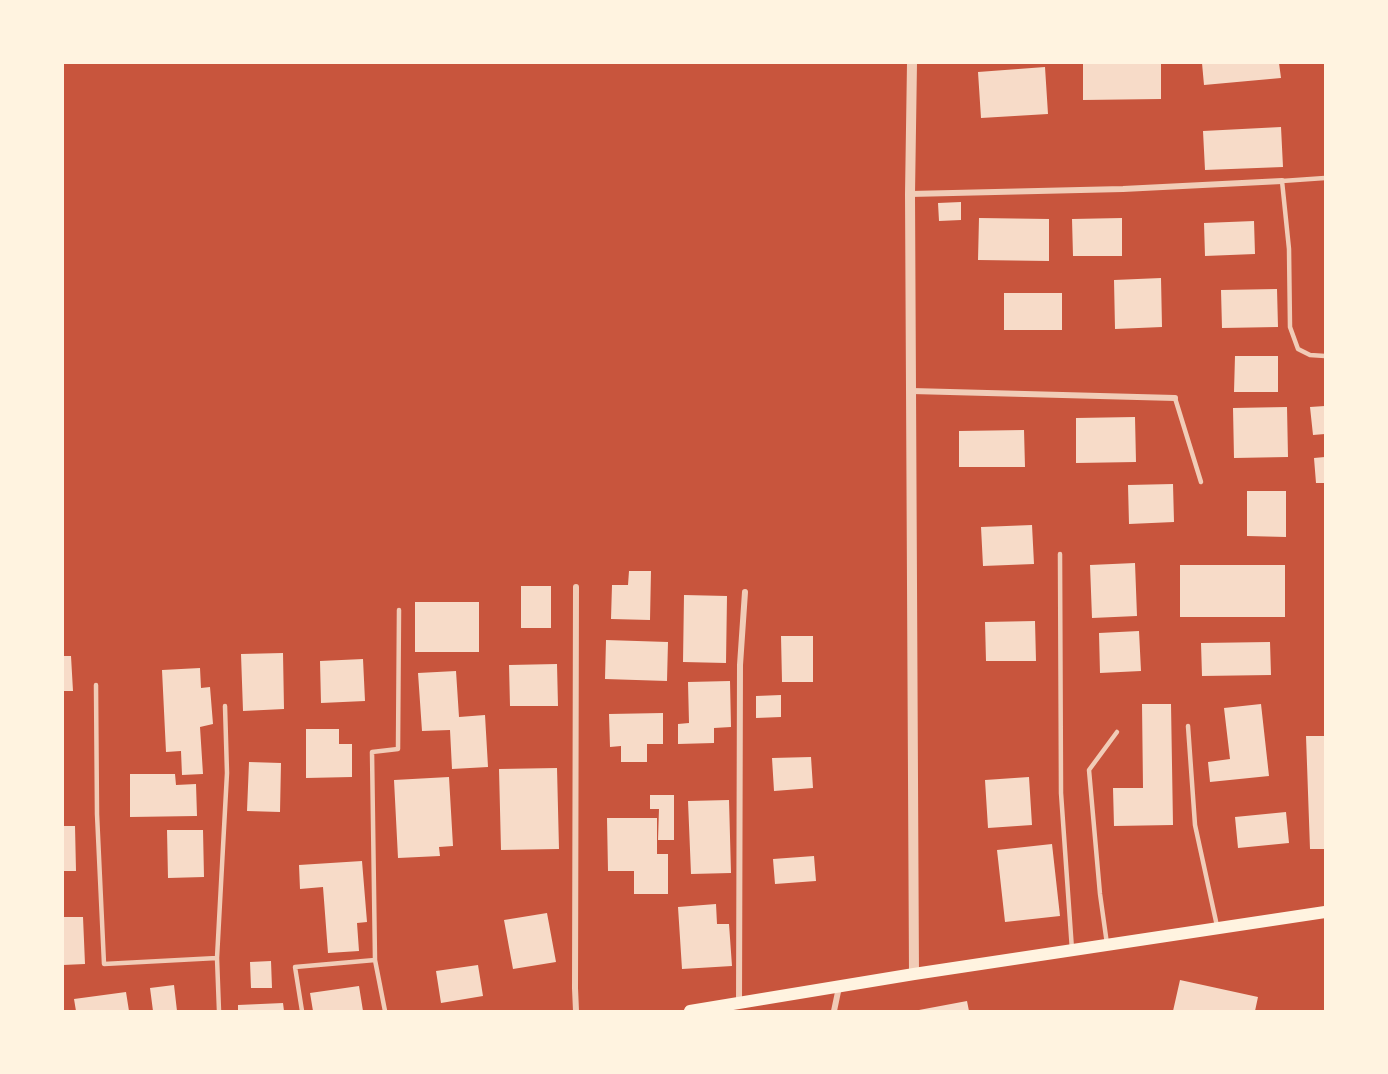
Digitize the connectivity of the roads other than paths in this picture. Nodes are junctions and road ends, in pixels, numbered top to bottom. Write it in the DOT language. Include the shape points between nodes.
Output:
graph roads {
  1 [pos="912,63"];
  2 [pos="1325,178"];
  3 [pos="1282,181"];
  4 [pos="910,194"];
  5 [pos="1325,356"];
  6 [pos="912,391"];
  7 [pos="1175,398"];
  8 [pos="1201,482"];
  9 [pos="1060,554"];
  10 [pos="576,587"];
  11 [pos="745,592"];
  12 [pos="399,610"];
  13 [pos="96,685"];
  14 [pos="225,706"];
  15 [pos="1188,726"];
  16 [pos="1117,732"];
  17 [pos="1325,912"];
  18 [pos="1218,928"];
  19 [pos="1107,945"];
  20 [pos="1072,950"];
  21 [pos="217,958"];
  22 [pos="375,960"];
  23 [pos="914,974"];
  24 [pos="839,986"];
  25 [pos="739,1003"];
  26 [pos="219,1011"];
  27 [pos="302,1011"];
  28 [pos="385,1011"];
  29 [pos="576,1011"];
  30 [pos="690,1011"];
  31 [pos="834,1011"];
  1 -- 4 [label="street"];
  2 -- 3 [label="lane"];
  3 -- 4 [label="street"];
  3 -- 5 [label="lane" via="1290,249 1290,327 1298,349"];
  4 -- 6 [label="street"];
  6 -- 7 [label="street"];
  6 -- 23 [label="street"];
  7 -- 8 [label="lane"];
  9 -- 20 [label="lane" via="1061,793"];
  10 -- 29 [label="street"];
  11 -- 25 [label="street" via="740,664"];
  12 -- 22 [label="lane" via="398,749 372,752"];
  13 -- 21 [label="lane" via="104,964"];
  14 -- 21 [label="lane" via="227,773"];
  15 -- 18 [label="lane" via="1195,825"];
  16 -- 19 [label="lane" via="1089,770"];
  17 -- 18 [label="main road"];
  18 -- 19 [label="main road"];
  19 -- 20 [label="main road"];
  20 -- 23 [label="main road"];
  21 -- 26 [label="lane"];
  22 -- 27 [label="lane" via="295,967"];
  22 -- 28 [label="lane"];
  23 -- 24 [label="main road"];
  24 -- 25 [label="main road"];
  24 -- 31 [label="street"];
  25 -- 30 [label="main road"];
}
